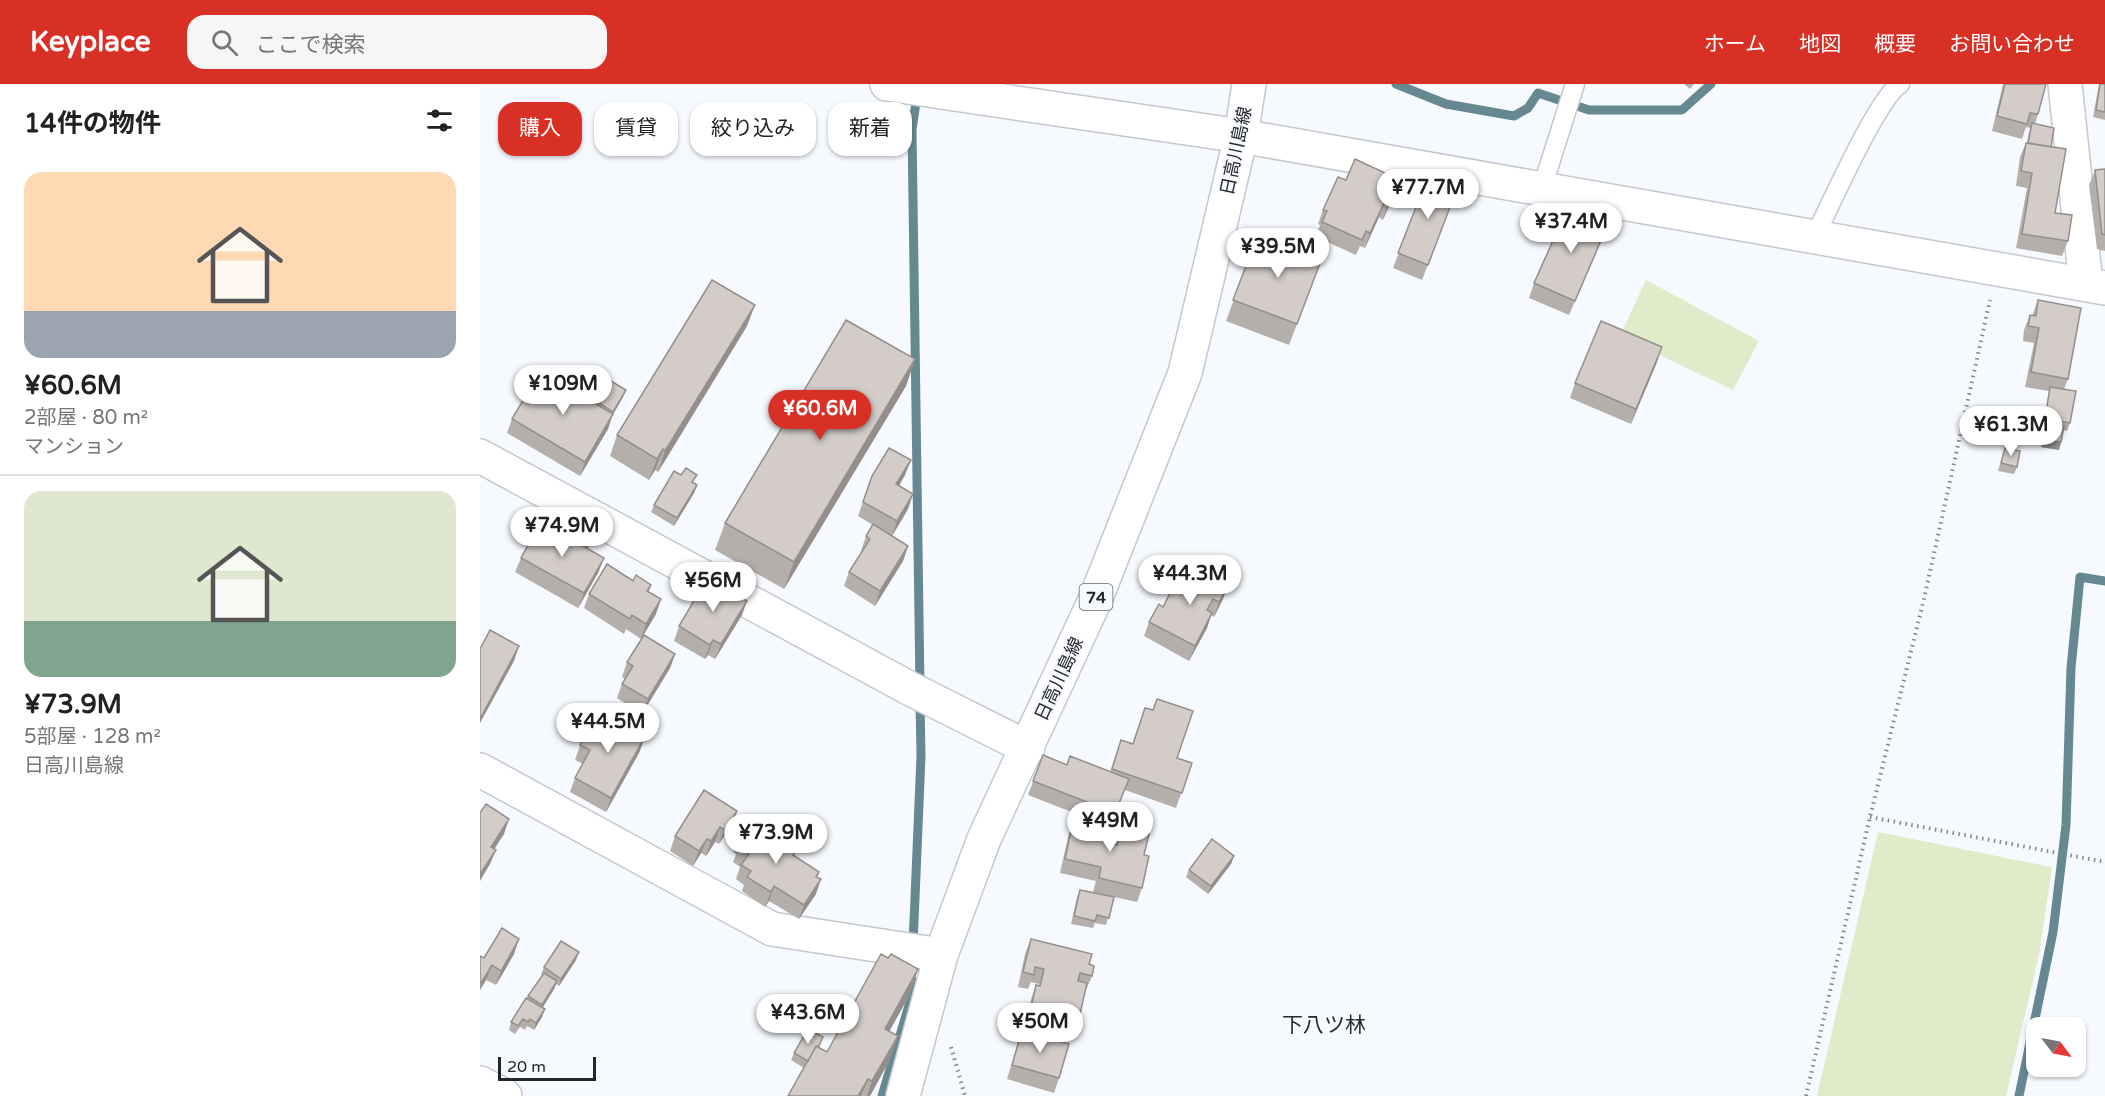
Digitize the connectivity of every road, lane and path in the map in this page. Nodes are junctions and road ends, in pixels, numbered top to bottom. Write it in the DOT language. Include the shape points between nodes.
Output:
graph roads {
  1 [pos="887,84"];
  2 [pos="1249,84"];
  3 [pos="1575,84"];
  4 [pos="1900,84"];
  5 [pos="2065,84"];
  6 [pos="1241,136"];
  7 [pos="1542,188"];
  8 [pos="1815,236"];
  9 [pos="1998,267"];
  10 [pos="2096,286"];
  11 [pos="480,456"];
  12 [pos="1028,747"];
  13 [pos="480,770"];
  14 [pos="1870,817"];
  15 [pos="2105,862"];
  16 [pos="941,955"];
  17 [pos="480,1083"];
  18 [pos="505,1096"];
  19 [pos="903,1096"];
  20 [pos="1806,1096"];
  1 -- 6 [label="street"];
  2 -- 6 [label="street, 日高川島線 / 74"];
  3 -- 7 [label="lane"];
  4 -- 8 [label="lane" via="1892,89 1870,128"];
  5 -- 10 [label="street"];
  6 -- 7 [label="street"];
  6 -- 12 [label="street, 日高川島線 / 74" via="1185,373 1095,600"];
  7 -- 8 [label="street"];
  8 -- 9 [label="street"];
  9 -- 10 [label="street"];
  9 -- 14 [label="path" via="1924,599"];
  11 -- 12 [label="street" via="907,687"];
  12 -- 16 [label="street, 日高川島線 / 74" via="984,839"];
  13 -- 16 [label="street" via="772,929"];
  14 -- 15 [label="path"];
  14 -- 20 [label="path"];
  16 -- 19 [label="street, 日高川島線 / 74"];
  17 -- 18 [label="street"];
}
